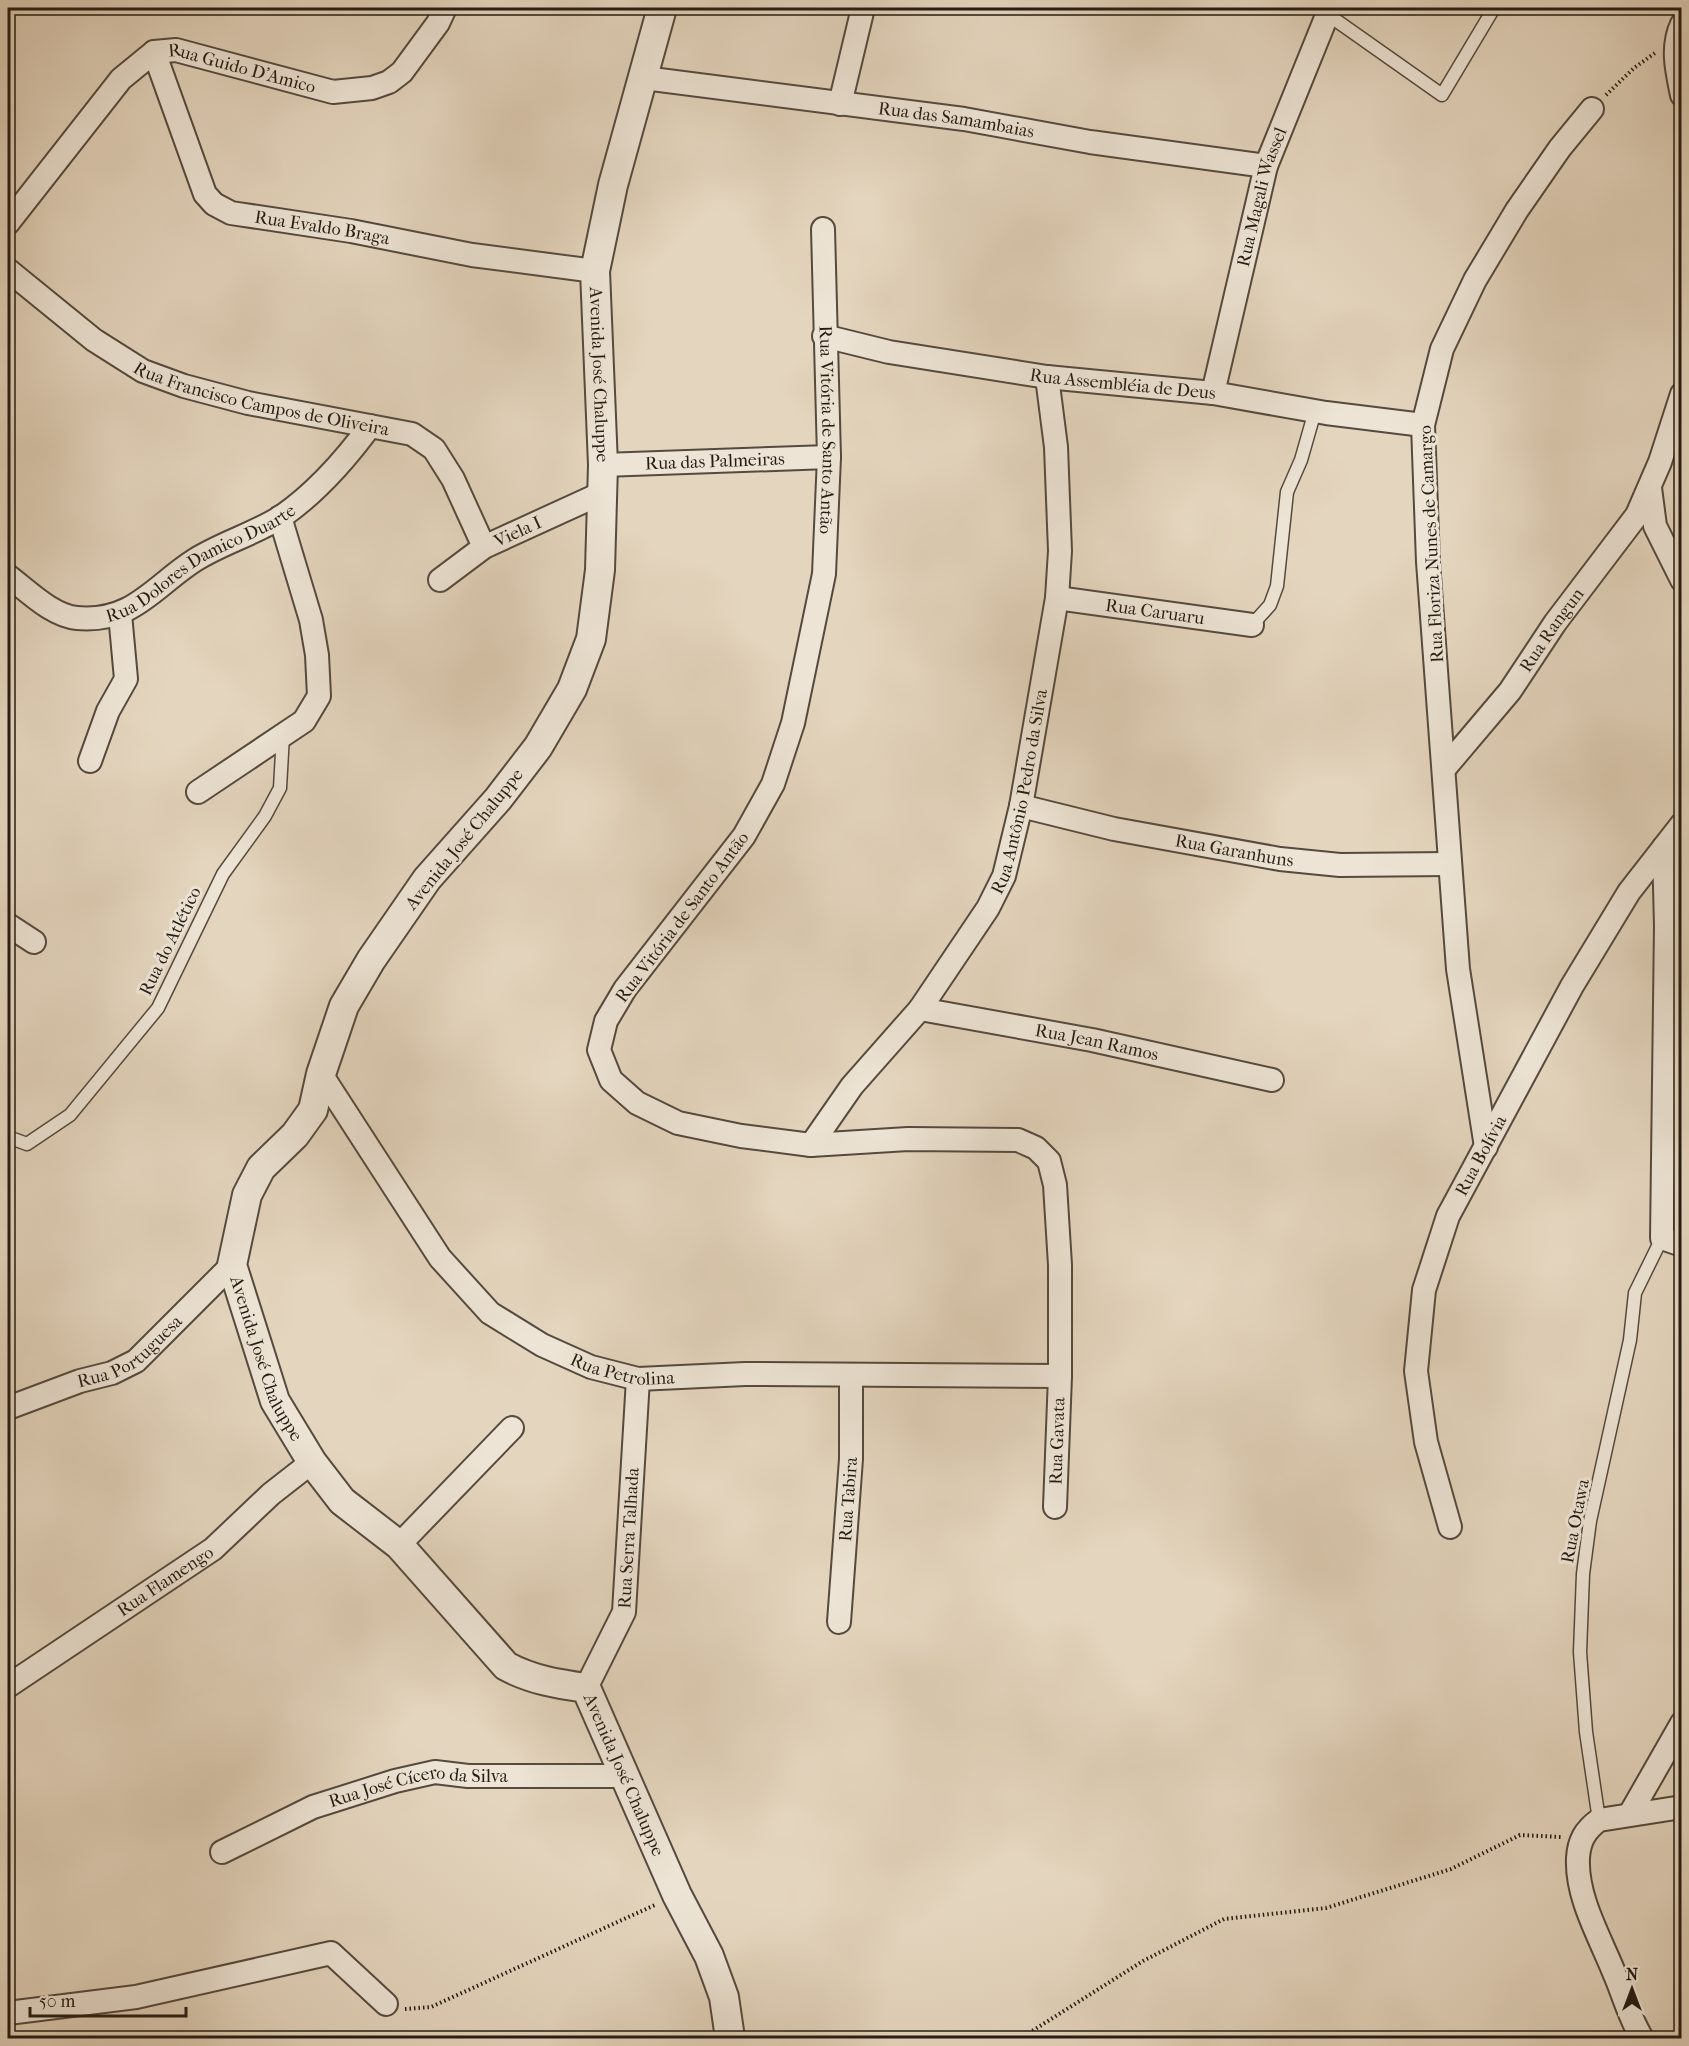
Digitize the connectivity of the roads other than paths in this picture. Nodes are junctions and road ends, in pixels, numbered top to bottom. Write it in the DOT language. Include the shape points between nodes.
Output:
graph roads {
  1 [pos="662,8"];
  2 [pos="863,8"];
  3 [pos="1494,8"];
  4 [pos="1325,10"];
  5 [pos="436,13"];
  6 [pos="1678,31"];
  7 [pos="154,52"];
  8 [pos="644,78"];
  9 [pos="1682,95"];
  10 [pos="840,104"];
  11 [pos="1592,109"];
  12 [pos="1266,166"];
  13 [pos="8,223"];
  14 [pos="823,229"];
  15 [pos="8,270"];
  16 [pos="595,271"];
  17 [pos="825,336"];
  18 [pos="1047,377"];
  19 [pos="1213,393"];
  20 [pos="1682,394"];
  21 [pos="1315,411"];
  22 [pos="1423,425"];
  23 [pos="370,426"];
  24 [pos="829,457"];
  25 [pos="602,479"];
  26 [pos="1650,487"];
  27 [pos="280,517"];
  28 [pos="484,547"];
  29 [pos="8,576"];
  30 [pos="440,580"];
  31 [pos="1682,580"];
  32 [pos="1057,598"];
  33 [pos="120,614"];
  34 [pos="1252,625"];
  35 [pos="283,735"];
  36 [pos="90,762"];
  37 [pos="1444,769"];
  38 [pos="198,792"];
  39 [pos="1021,807"];
  40 [pos="1682,824"];
  41 [pos="1664,847"];
  42 [pos="1449,864"];
  43 [pos="8,925"];
  44 [pos="34,942"];
  45 [pos="920,1009"];
  46 [pos="321,1074"];
  47 [pos="1272,1080"];
  48 [pos="8,1137"];
  49 [pos="811,1145"];
  50 [pos="1486,1147"];
  51 [pos="1672,1241"];
  52 [pos="232,1265"];
  53 [pos="851,1376"];
  54 [pos="1060,1376"];
  55 [pos="638,1379"];
  56 [pos="8,1408"];
  57 [pos="512,1428"];
  58 [pos="312,1462"];
  59 [pos="1054,1507"];
  60 [pos="1450,1527"];
  61 [pos="399,1545"];
  62 [pos="838,1623"];
  63 [pos="8,1686"];
  64 [pos="586,1688"];
  65 [pos="1682,1723"];
  66 [pos="627,1776"];
  67 [pos="1682,1807"];
  68 [pos="1630,1814"];
  69 [pos="1599,1820"];
  70 [pos="222,1852"];
  71 [pos="386,2004"];
  72 [pos="8,2013"];
  73 [pos="730,2038"];
  74 [pos="1642,2038"];
  1 -- 8 [label="street, Avenida José Chaluppe"];
  2 -- 10 [label="street"];
  3 -- 4 [label="lane" via="1442,95"];
  4 -- 12 [label="street, Rua Magali Wassel"];
  5 -- 7 [label="street, Rua Guido D'Amico" via="402,72 372,88 333,92 176,50"];
  6 -- 9 [label="street" via="1676,70"];
  7 -- 13 [label="street, Rua Guido D'Amico" via="121,79"];
  7 -- 16 [label="street, Rua Evaldo Braga" via="205,194 231,213 472,255"];
  8 -- 10 [label="street, Rua das Samambaias"];
  8 -- 16 [label="street, Avenida José Chaluppe" via="613,185"];
  10 -- 12 [label="street, Rua das Samambaias" via="964,118 1090,142"];
  11 -- 22 [label="street, Rua Floriza Nunes de Camargo" via="1517,210 1475,280 1442,349"];
  12 -- 19 [label="street, Rua Magali Wassel"];
  14 -- 17 [label="street, Rua Vitória de Santo Antão"];
  15 -- 23 [label="street, Rua Francisco Campos de Oliveira" via="94,340 143,372 248,403"];
  16 -- 25 [label="street, Avenida José Chaluppe"];
  17 -- 18 [label="street, Rua Assembléia de Deus" via="889,352"];
  17 -- 24 [label="street, Rua Vitória de Santo Antão"];
  18 -- 19 [label="street, Rua Assembléia de Deus"];
  18 -- 32 [label="street, Rua Antônio Pedro da Silva" via="1056,447 1060,551"];
  19 -- 21 [label="street, Rua Assembléia de Deus"];
  20 -- 26 [label="street, Rua Rangun"];
  21 -- 22 [label="street, Rua Assembléia de Deus"];
  21 -- 34 [label="lane" via="1287,492 1277,586 1270,605"];
  22 -- 37 [label="street, Rua Floriza Nunes de Camargo" via="1428,562"];
  23 -- 27 [label="street, Rua Dolores Damico Duarte" via="322,483"];
  23 -- 28 [label="street, Rua Francisco Campos de Oliveira" via="412,434 434,449 453,479"];
  24 -- 25 [label="street, Rua das Palmeiras"];
  24 -- 49 [label="street, Rua Vitória de Santo Antão" via="824,574 793,723 773,784 744,836 625,989 606,1021 599,1050 611,1080 637,1103 678,1123"];
  25 -- 28 [label="street, Viela I"];
  25 -- 46 [label="street, Avenida José Chaluppe" via="600,570 591,639 572,689 538,747 427,879 371,960 344,1006"];
  26 -- 31 [label="street" via="1655,526"];
  26 -- 37 [label="street, Rua Rangun" via="1637,515 1555,623 1510,691"];
  27 -- 33 [label="street, Rua Dolores Damico Duarte" via="210,551 140,604"];
  27 -- 35 [label="street" via="311,620 319,696 304,721"];
  28 -- 30 [label="street, Viela I"];
  29 -- 33 [label="street, Rua Dolores Damico Duarte" via="56,611 74,618"];
  32 -- 34 [label="street, Rua Caruaru"];
  32 -- 39 [label="street, Rua Antônio Pedro da Silva"];
  33 -- 36 [label="street" via="126,679 108,711"];
  35 -- 38 [label="street"];
  35 -- 48 [label="lane, Rua do Atlético" via="280,788 224,874 158,1008 70,1115 27,1144"];
  37 -- 42 [label="street, Rua Floriza Nunes de Camargo"];
  39 -- 42 [label="street, Rua Garanhuns" via="1280,860 1340,865"];
  39 -- 45 [label="street, Rua Antônio Pedro da Silva" via="999,887"];
  40 -- 41 [label="street, Rua Bolívia"];
  41 -- 50 [label="street, Rua Bolívia" via="1600,937"];
  41 -- 51 [label="street"];
  42 -- 50 [label="street, Rua Floriza Nunes de Camargo" via="1458,969"];
  43 -- 44 [label="street"];
  45 -- 47 [label="street, Rua Jean Ramos" via="1092,1040"];
  45 -- 49 [label="street, Rua Antônio Pedro da Silva" via="852,1086"];
  46 -- 52 [label="street, Avenida José Chaluppe" via="313,1110 295,1135 261,1168 247,1195"];
  46 -- 55 [label="street, Rua Petrolina" via="440,1258 490,1313 542,1345 591,1367"];
  49 -- 54 [label="street, Rua Vitória de Santo Antão" via="908,1139 1017,1140 1036,1148 1049,1161 1055,1185"];
  50 -- 60 [label="street, Rua Bolívia" via="1448,1216 1424,1290 1416,1371 1426,1442"];
  51 -- 69 [label="lane, Rua Otawa" via="1635,1293 1628,1351 1590,1521 1583,1574 1580,1652 1586,1732"];
  52 -- 56 [label="street, Rua Portuguesa" via="136,1361"];
  52 -- 58 [label="street, Avenida José Chaluppe" via="275,1401"];
  53 -- 54 [label="street, Rua Petrolina"];
  53 -- 55 [label="street, Rua Petrolina" via="745,1374"];
  53 -- 62 [label="street, Rua Tabira" via="851,1460"];
  54 -- 59 [label="street, Rua Gavata"];
  55 -- 64 [label="street, Rua Serra Talhada" via="624,1612"];
  57 -- 61 [label="street"];
  58 -- 61 [label="street, Avenida José Chaluppe" via="342,1501"];
  58 -- 63 [label="street, Rua Flamengo" via="271,1494 213,1550"];
  61 -- 64 [label="street, Avenida José Chaluppe" via="506,1666 554,1684"];
  64 -- 66 [label="street, Avenida José Chaluppe"];
  65 -- 68 [label="street"];
  66 -- 70 [label="street, Rua José Cícero da Silva" via="468,1776 435,1772 313,1807"];
  66 -- 73 [label="street, Avenida José Chaluppe" via="677,1895 709,1956 724,1997"];
  67 -- 68 [label="street"];
  68 -- 69 [label="street"];
  69 -- 74 [label="street" via="1582,1838 1578,1866 1585,1900"];
  71 -- 72 [label="street" via="331,1953 136,1997"];
}
